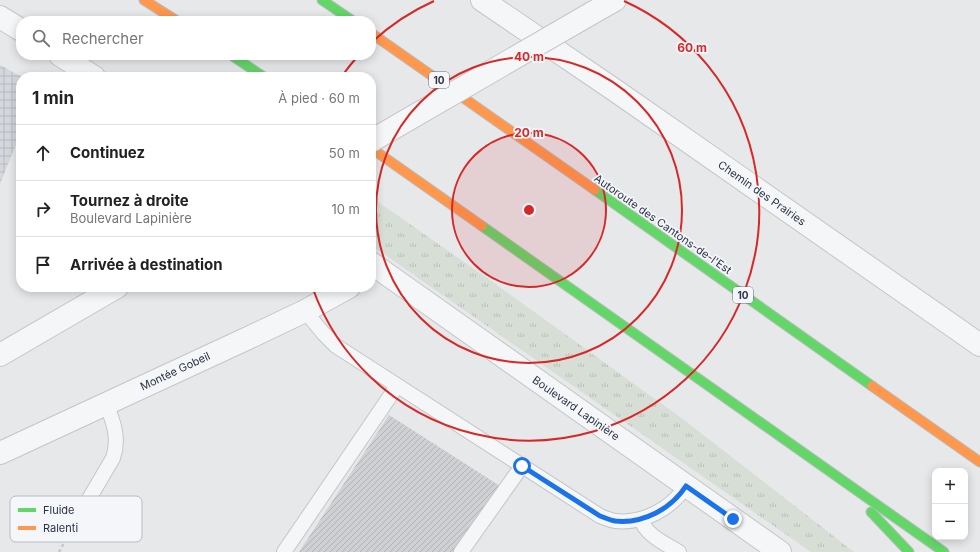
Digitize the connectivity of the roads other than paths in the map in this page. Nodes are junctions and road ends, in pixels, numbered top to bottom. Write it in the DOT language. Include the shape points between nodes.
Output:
graph roads {
  1 [pos="144,0"];
  2 [pos="322,0"];
  3 [pos="482,0"];
  4 [pos="614,0"];
  5 [pos="169,16"];
  6 [pos="346,16"];
  7 [pos="0,17"];
  8 [pos="16,27"];
  9 [pos="376,37"];
  10 [pos="68,60"];
  11 [pos="238,60"];
  12 [pos="86,72"];
  13 [pos="256,72"];
  14 [pos="376,137"];
  15 [pos="376,152"];
  16 [pos="376,269"];
  17 [pos="108,292"];
  18 [pos="340,292"];
  19 [pos="305,311"];
  20 [pos="980,345"];
  21 [pos="0,354"];
  22 [pos="397,386"];
  23 [pos="106,403"];
  24 [pos="0,453"];
  25 [pos="980,462"];
  26 [pos="522,466"];
  27 [pos="836,475"];
  28 [pos="686,486"];
  29 [pos="91,496"];
  30 [pos="641,519"];
  31 [pos="284,552"];
  32 [pos="461,552"];
  33 [pos="679,552"];
  34 [pos="780,552"];
  35 [pos="910,552"];
  36 [pos="944,552"];
  1 -- 5 [label="highway"];
  2 -- 6 [label="highway"];
  3 -- 20 [label="street, Chemin des Prairies" via="623,95"];
  4 -- 14 [label="street, bridge"];
  7 -- 8 [label="street"];
  9 -- 25 [label="highway, Autoroute des Cantons-de-l'Est / 10"];
  10 -- 12 [label="street"];
  11 -- 13 [label="highway"];
  15 -- 27 [label="highway"];
  16 -- 28 [label="street, Boulevard Lapinière"];
  17 -- 21 [label="street"];
  18 -- 19 [label="street, Montée Gobeil"];
  19 -- 22 [label="lane" via="336,346"];
  19 -- 23 [label="street, Montée Gobeil"];
  22 -- 26 [label="lane"];
  22 -- 31 [label="lane"];
  23 -- 24 [label="street, Montée Gobeil"];
  23 -- 29 [label="lane" via="115,427 116,450"];
  26 -- 30 [label="lane" via="600,516 614,521"];
  26 -- 32 [label="lane"];
  27 -- 35 [label="highway"];
  27 -- 36 [label="highway"];
  28 -- 30 [label="lane" via="669,506"];
  28 -- 34 [label="street, Boulevard Lapinière"];
  30 -- 33 [label="lane" via="647,531"];
}
